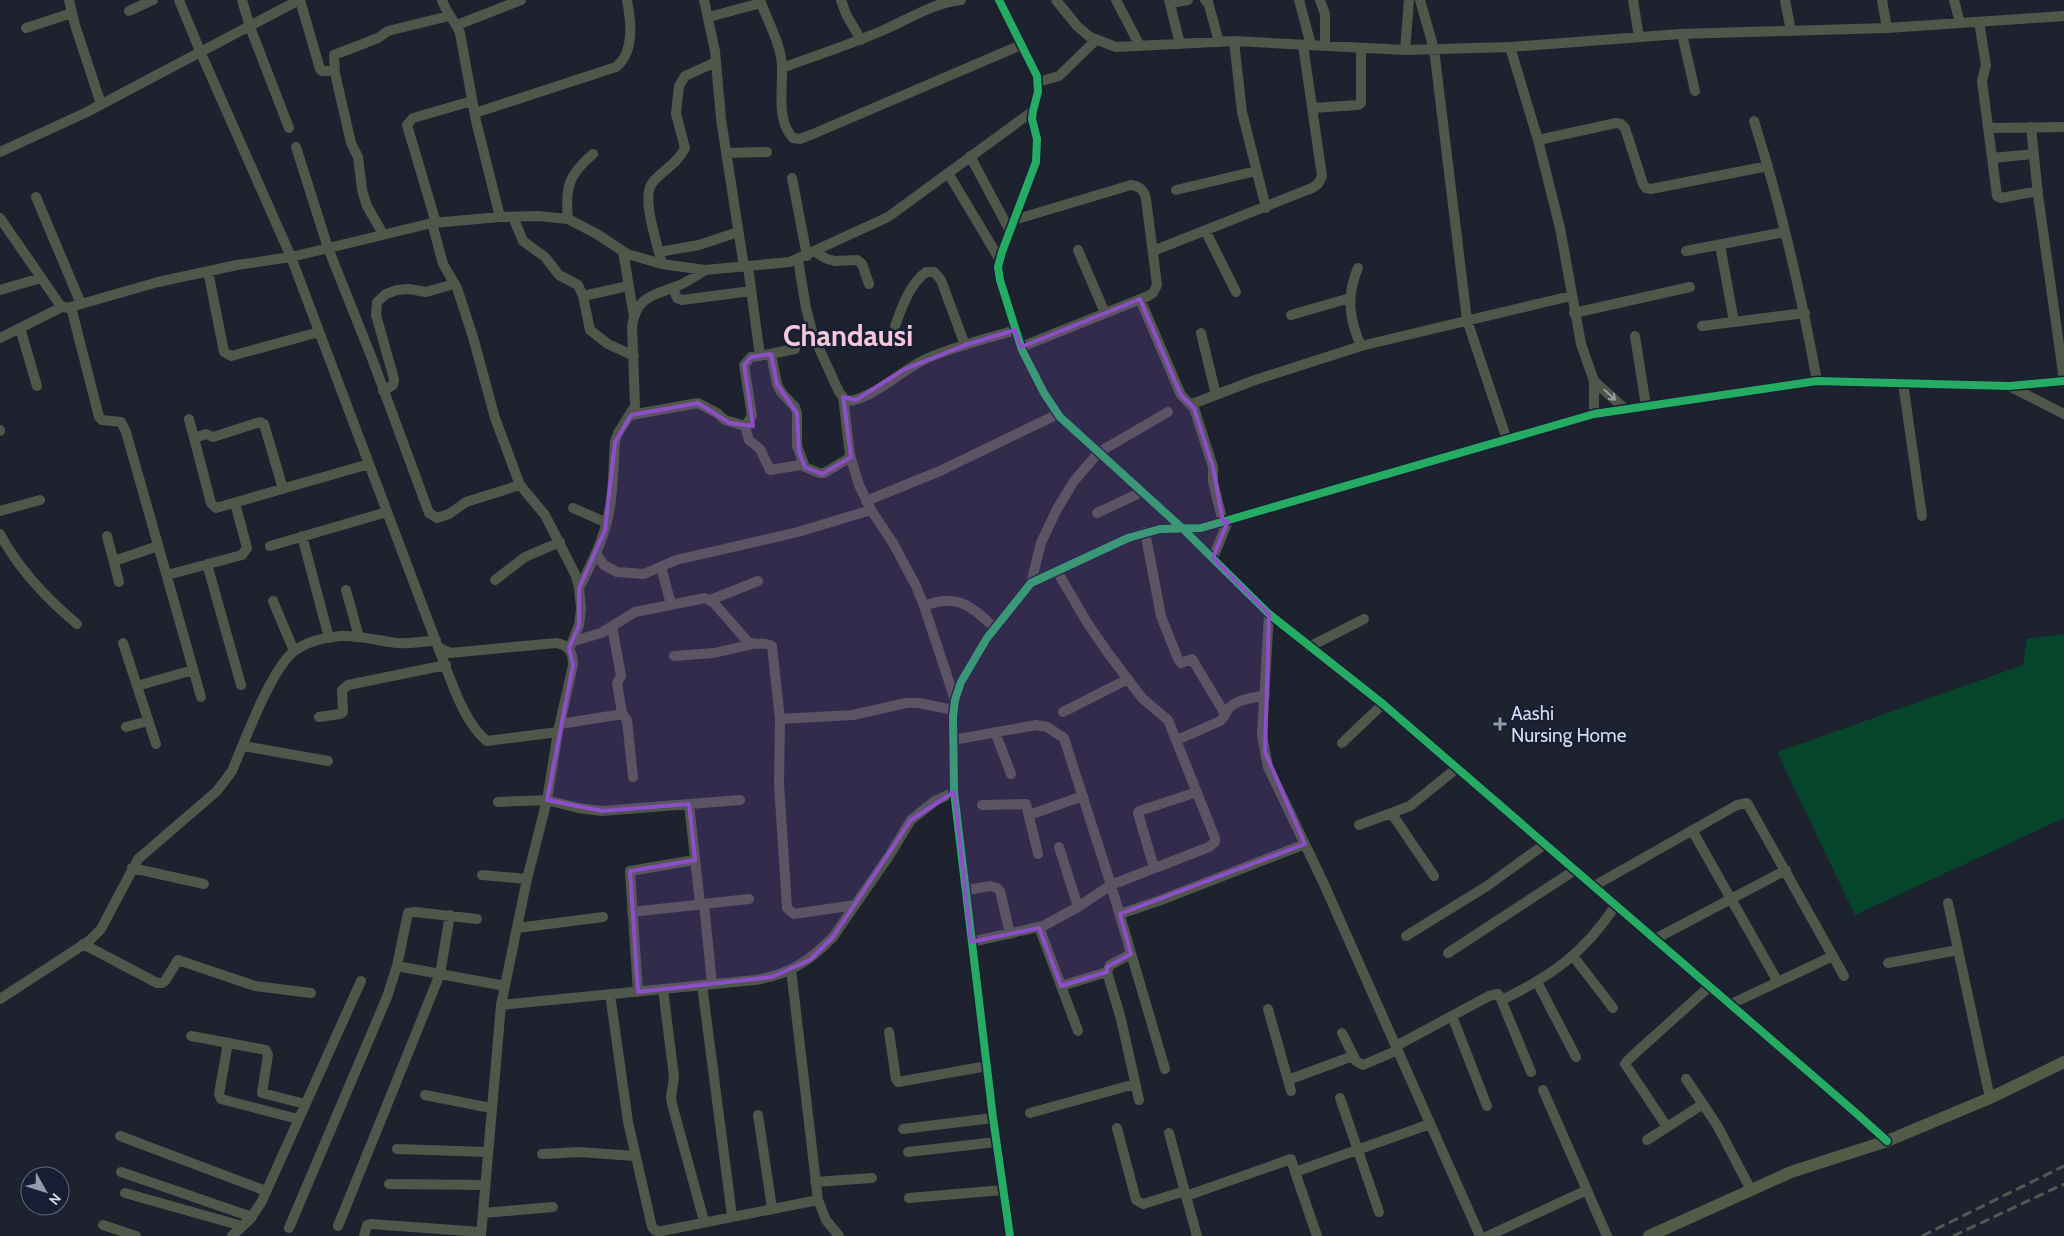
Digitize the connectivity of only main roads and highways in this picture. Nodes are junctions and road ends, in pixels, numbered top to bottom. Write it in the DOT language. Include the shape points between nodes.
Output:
graph roads {
  1 [pos="2064,1062"];
  2 [pos="1649,1236"];
  1 -- 2 [label="main road" via="1887,1142 1792,1172"];
}
